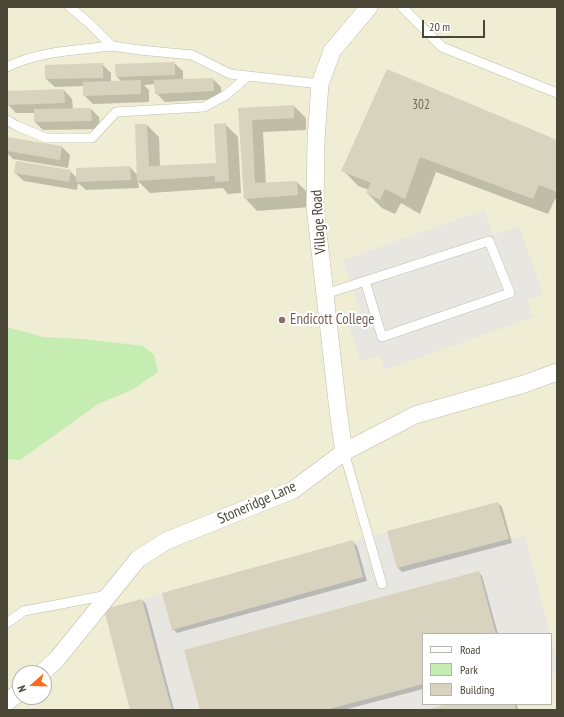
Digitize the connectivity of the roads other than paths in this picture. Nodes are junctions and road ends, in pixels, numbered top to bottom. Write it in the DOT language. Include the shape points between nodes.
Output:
graph roads {
  1 [pos="70,7"];
  2 [pos="369,7"];
  3 [pos="402,7"];
  4 [pos="112,46"];
  5 [pos="7,67"];
  6 [pos="248,76"];
  7 [pos="320,84"];
  8 [pos="557,93"];
  9 [pos="7,120"];
  10 [pos="365,281"];
  11 [pos="325,294"];
  12 [pos="557,372"];
  13 [pos="344,452"];
  14 [pos="382,584"];
  15 [pos="110,594"];
  16 [pos="7,623"];
  17 [pos="51,665"];
  1 -- 4 [label="lane"];
  2 -- 7 [label="street, Village Road" via="332,51"];
  3 -- 8 [label="lane" via="442,47"];
  4 -- 5 [label="lane" via="28,58"];
  4 -- 6 [label="lane" via="192,55 230,74"];
  6 -- 7 [label="lane"];
  6 -- 9 [label="lane" via="226,95 204,108 116,112 92,138 46,138"];
  7 -- 11 [label="street, Village Road" via="315,206"];
  10 -- 10 [label="lane" via="489,241 510,293 382,337"];
  10 -- 11 [label="lane"];
  11 -- 13 [label="street, Village Road"];
  12 -- 13 [label="street, Stoneridge Lane" via="415,415"];
  13 -- 14 [label="lane"];
  13 -- 15 [label="street, Stoneridge Lane" via="293,490 166,541 138,559"];
  15 -- 16 [label="lane" via="24,611"];
  15 -- 17 [label="street, Stoneridge Lane"];
}
